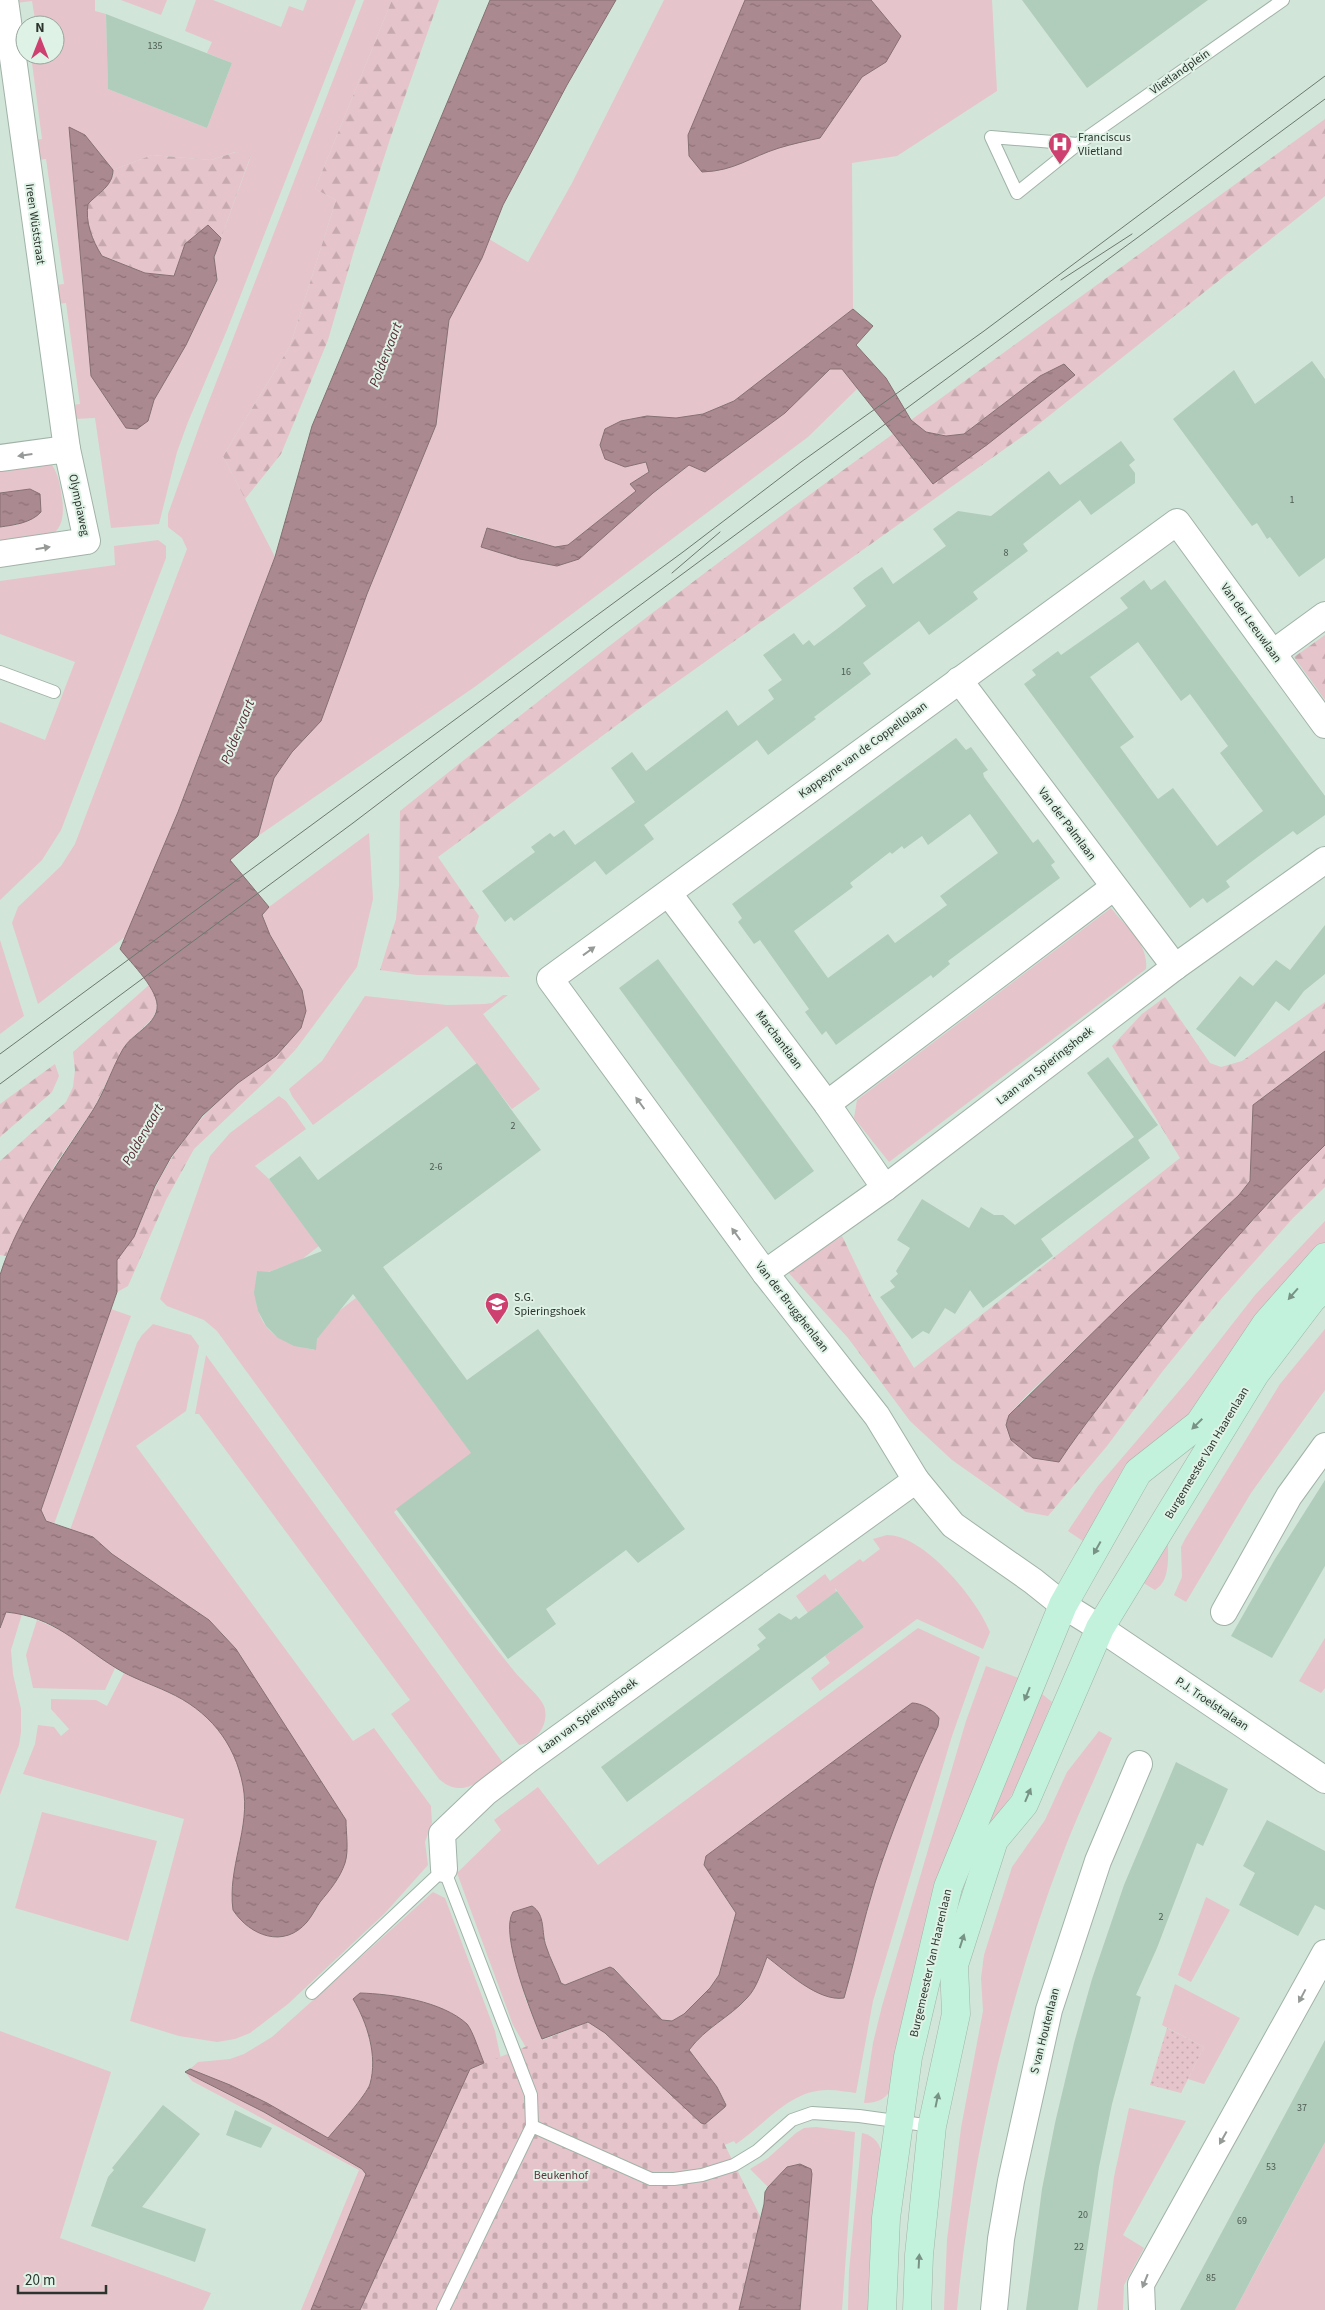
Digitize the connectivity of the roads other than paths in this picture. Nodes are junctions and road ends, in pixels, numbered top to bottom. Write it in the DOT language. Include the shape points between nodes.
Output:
graph roads {
  1 [pos="5,0"];
  2 [pos="1283,0"];
  3 [pos="1078,144"];
  4 [pos="67,449"];
  5 [pos="0,458"];
  6 [pos="1177,522"];
  7 [pos="0,554"];
  8 [pos="1325,615"];
  9 [pos="1273,653"];
  10 [pos="0,672"];
  11 [pos="959,680"];
  12 [pos="54,692"];
  13 [pos="1325,725"];
  14 [pos="1325,860"];
  15 [pos="1114,886"];
  16 [pos="669,894"];
  17 [pos="1174,967"];
  18 [pos="550,979"];
  19 [pos="828,1104"];
  20 [pos="885,1188"];
  21 [pos="1325,1257"];
  22 [pos="765,1273"];
  23 [pos="1325,1287"];
  24 [pos="1325,1446"];
  25 [pos="916,1480"];
  26 [pos="1063,1606"];
  27 [pos="1224,1612"];
  28 [pos="1100,1628"];
  29 [pos="1139,1764"];
  30 [pos="1325,1780"];
  31 [pos="444,1869"];
  32 [pos="1325,1954"];
  33 [pos="312,1993"];
  34 [pos="899,2122"];
  35 [pos="532,2126"];
  36 [pos="932,2126"];
  37 [pos="443,2310"];
  38 [pos="882,2310"];
  39 [pos="917,2310"];
  40 [pos="994,2310"];
  41 [pos="1142,2310"];
  1 -- 4 [label="street, Ireen Wüststraat"];
  2 -- 3 [label="lane, Vlietlandplein"];
  3 -- 3 [label="lane, Vlietlandplein" via="1010,139 991,137 1017,193"];
  4 -- 5 [label="street, one-way"];
  7 -- 4 [label="street, Olympiaweg, one-way" via="87,541"];
  6 -- 9 [label="street, Van der Leeuwlaan"];
  6 -- 11 [label="street, Kappeyne van de Coppellolaan"];
  8 -- 9 [label="street"];
  9 -- 13 [label="street, Van der Leeuwlaan"];
  10 -- 12 [label="lane"];
  11 -- 15 [label="street, Van der Palmlaan"];
  11 -- 16 [label="street, Kappeyne van de Coppellolaan"];
  14 -- 17 [label="street, Laan van Spieringshoek"];
  15 -- 17 [label="street, Van der Palmlaan"];
  15 -- 19 [label="street"];
  18 -- 16 [label="street, Kappeyne van de Coppellolaan, one-way"];
  16 -- 19 [label="street, Marchantlaan"];
  17 -- 20 [label="street, Laan van Spieringshoek"];
  22 -- 18 [label="street, Van der Brugghenlaan, one-way"];
  19 -- 20 [label="street, Marchantlaan"];
  20 -- 22 [label="street, Laan van Spieringshoek"];
  21 -- 26 [label="main road, Burgemeester Van Haarenlaan, one-way" via="1266,1324 1199,1424 1138,1472"];
  22 -- 25 [label="street, Van der Brugghenlaan" via="877,1416"];
  23 -- 28 [label="main road, Burgemeester Van Haarenlaan" via="1255,1374"];
  24 -- 27 [label="street" via="1289,1496"];
  25 -- 26 [label="street, Van der Brugghenlaan" via="953,1525"];
  25 -- 31 [label="street, Laan van Spieringshoek" via="575,1725 486,1793 442,1834"];
  26 -- 28 [label="street"];
  26 -- 34 [label="main road, Burgemeester Van Haarenlaan, one-way" via="948,1887 908,2057"];
  28 -- 30 [label="street, P.J. Troelstralaan"];
  36 -- 28 [label="main road, Burgemeester Van Haarenlaan, one-way" via="956,2014 954,1965 994,1840 1024,1804"];
  29 -- 40 [label="street, S van Houtenlaan" via="1098,1861 1049,2010 1011,2181"];
  31 -- 33 [label="lane"];
  31 -- 35 [label="lane" via="531,2095"];
  32 -- 41 [label="street, one-way" via="1142,2284"];
  34 -- 35 [label="lane" via="812,2113 792,2120 757,2151 734,2165 674,2179 652,2179"];
  34 -- 36 [label="lane"];
  34 -- 38 [label="main road, Burgemeester Van Haarenlaan" via="886,2218"];
  35 -- 37 [label="lane"];
  39 -- 36 [label="main road, Burgemeester Van Haarenlaan, one-way"];
}
